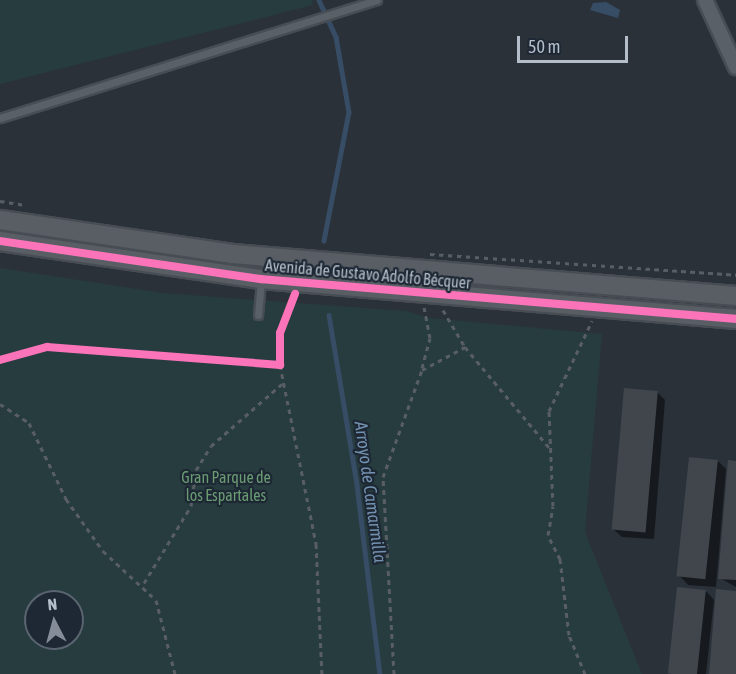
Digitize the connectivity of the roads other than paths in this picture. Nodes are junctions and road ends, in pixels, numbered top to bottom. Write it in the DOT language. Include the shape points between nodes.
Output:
graph roads {
  1 [pos="377,0"];
  2 [pos="705,0"];
  3 [pos="736,68"];
  4 [pos="0,118"];
  5 [pos="0,220"];
  6 [pos="0,241"];
  7 [pos="261,279"];
  8 [pos="736,296"];
  9 [pos="258,315"];
  10 [pos="736,319"];
  1 -- 4 [label="lane"];
  2 -- 3 [label="street"];
  5 -- 8 [label="street, Avenida de Gustavo Adolfo Bécquer" via="244,255"];
  6 -- 7 [label="street, Avenida de Gustavo Adolfo Bécquer"];
  7 -- 9 [label="lane"];
  7 -- 10 [label="street, Avenida de Gustavo Adolfo Bécquer"];
}
